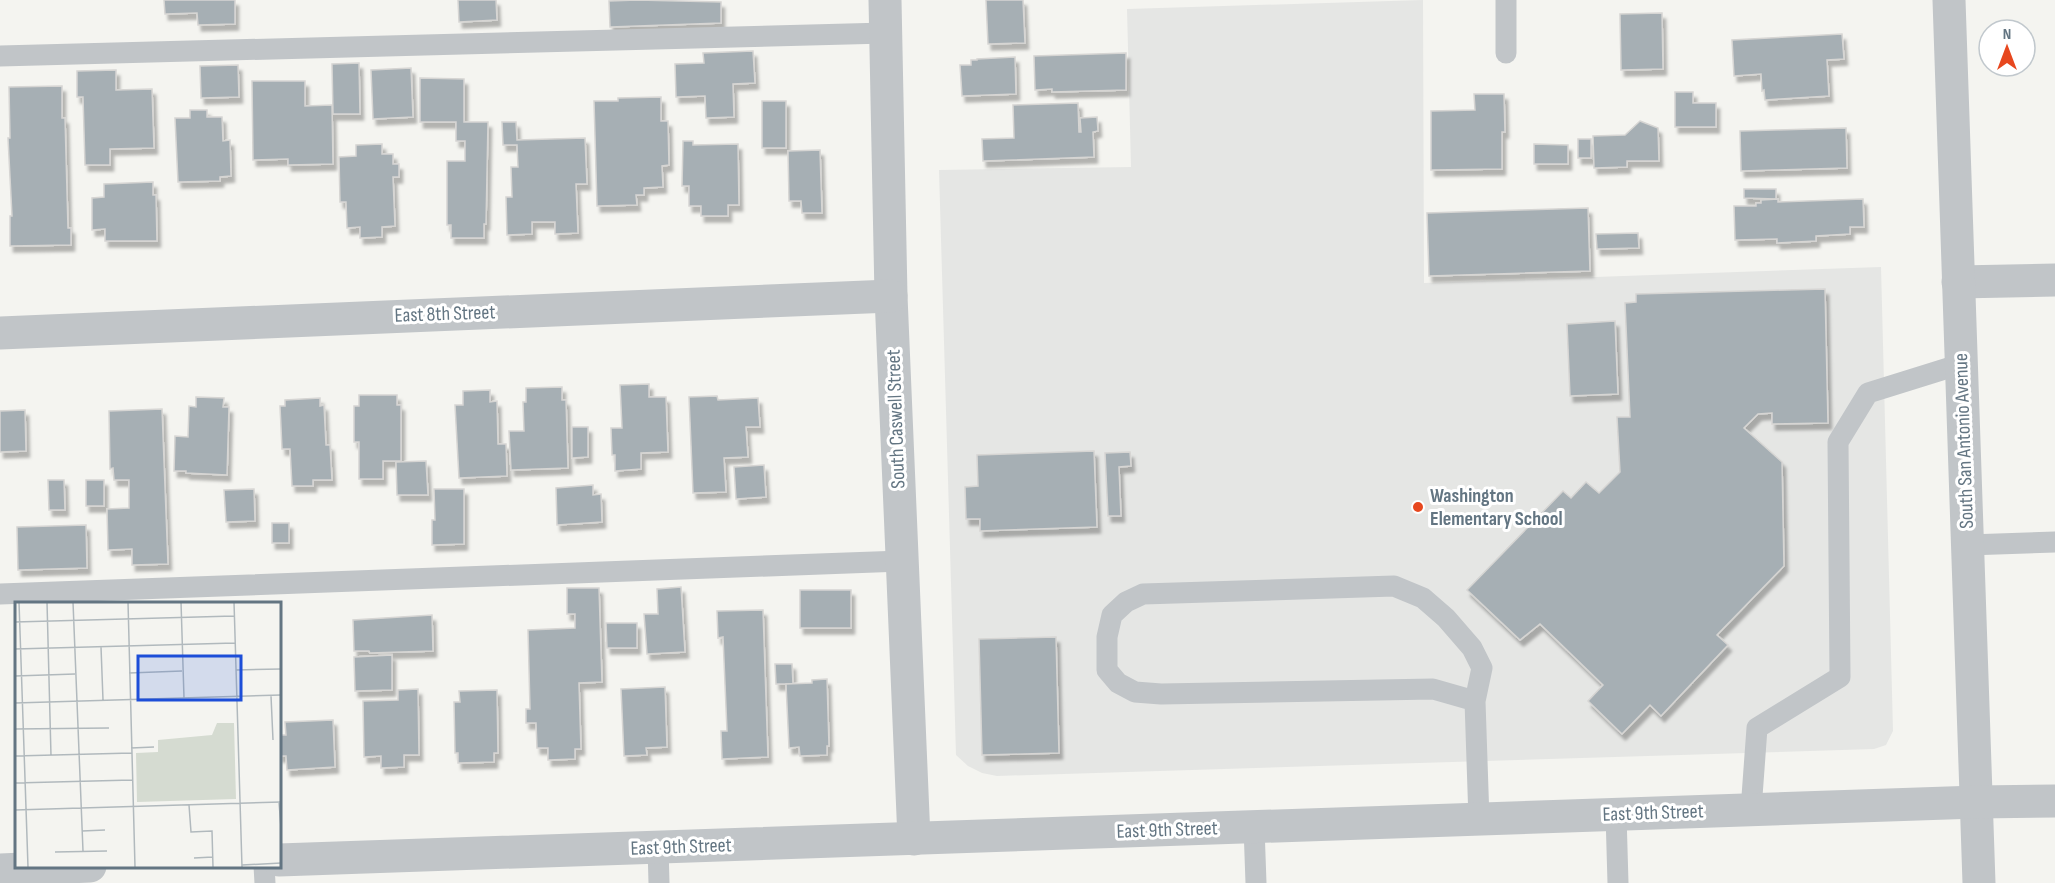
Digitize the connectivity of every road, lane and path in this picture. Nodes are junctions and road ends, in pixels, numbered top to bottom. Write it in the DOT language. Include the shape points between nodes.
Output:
graph roads {
  1 [pos="885,0"];
  2 [pos="1506,0"];
  3 [pos="1949,0"];
  4 [pos="886,33"];
  5 [pos="1506,53"];
  6 [pos="0,56"];
  7 [pos="2055,280"];
  8 [pos="1958,282"];
  9 [pos="891,296"];
  10 [pos="0,333"];
  11 [pos="1961,364"];
  12 [pos="2055,542"];
  13 [pos="1968,545"];
  14 [pos="902,561"];
  15 [pos="0,594"];
  16 [pos="1475,701"];
  17 [pos="2055,801"];
  18 [pos="1977,802"];
  19 [pos="1751,810"];
  20 [pos="1616,814"];
  21 [pos="1479,820"];
  22 [pos="1254,827"];
  23 [pos="914,838"];
  24 [pos="658,847"];
  25 [pos="280,860"];
  26 [pos="60,868"];
  27 [pos="101,868"];
  28 [pos="264,868"];
  29 [pos="0,870"];
  30 [pos="102,883"];
  31 [pos="265,883"];
  32 [pos="659,883"];
  33 [pos="1256,883"];
  34 [pos="1618,883"];
  35 [pos="1979,883"];
  1 -- 4 [label="street, South Caswell Street"];
  2 -- 5 [label="lane"];
  3 -- 8 [label="street, South San Antonio Avenue"];
  4 -- 6 [label="lane"];
  4 -- 9 [label="street, South Caswell Street"];
  7 -- 8 [label="street"];
  8 -- 11 [label="street, South San Antonio Avenue"];
  9 -- 10 [label="street, East 8th Street"];
  9 -- 14 [label="street, South Caswell Street"];
  11 -- 13 [label="street, South San Antonio Avenue"];
  11 -- 19 [label="lane" via="1868,393 1838,442 1840,677 1757,728"];
  12 -- 13 [label="lane"];
  13 -- 18 [label="street, South San Antonio Avenue"];
  14 -- 15 [label="lane"];
  14 -- 23 [label="street, South Caswell Street"];
  16 -- 16 [label="lane" via="1482,668 1472,648 1423,598 1394,586 1143,594 1125,602 1112,615 1107,637 1107,670 1118,683 1135,692 1433,689"];
  16 -- 21 [label="lane"];
  17 -- 18 [label="street, East 9th Street"];
  18 -- 19 [label="street, East 9th Street"];
  18 -- 35 [label="street, South San Antonio Avenue"];
  19 -- 20 [label="street, East 9th Street"];
  20 -- 21 [label="street, East 9th Street"];
  20 -- 34 [label="lane"];
  21 -- 22 [label="street, East 9th Street"];
  22 -- 23 [label="street, East 9th Street"];
  22 -- 33 [label="lane"];
  23 -- 24 [label="street, East 9th Street"];
  24 -- 25 [label="street, East 9th Street"];
  24 -- 32 [label="lane"];
  26 -- 29 [label="street"];
  27 -- 30 [label="lane"];
  28 -- 31 [label="lane"];
}
